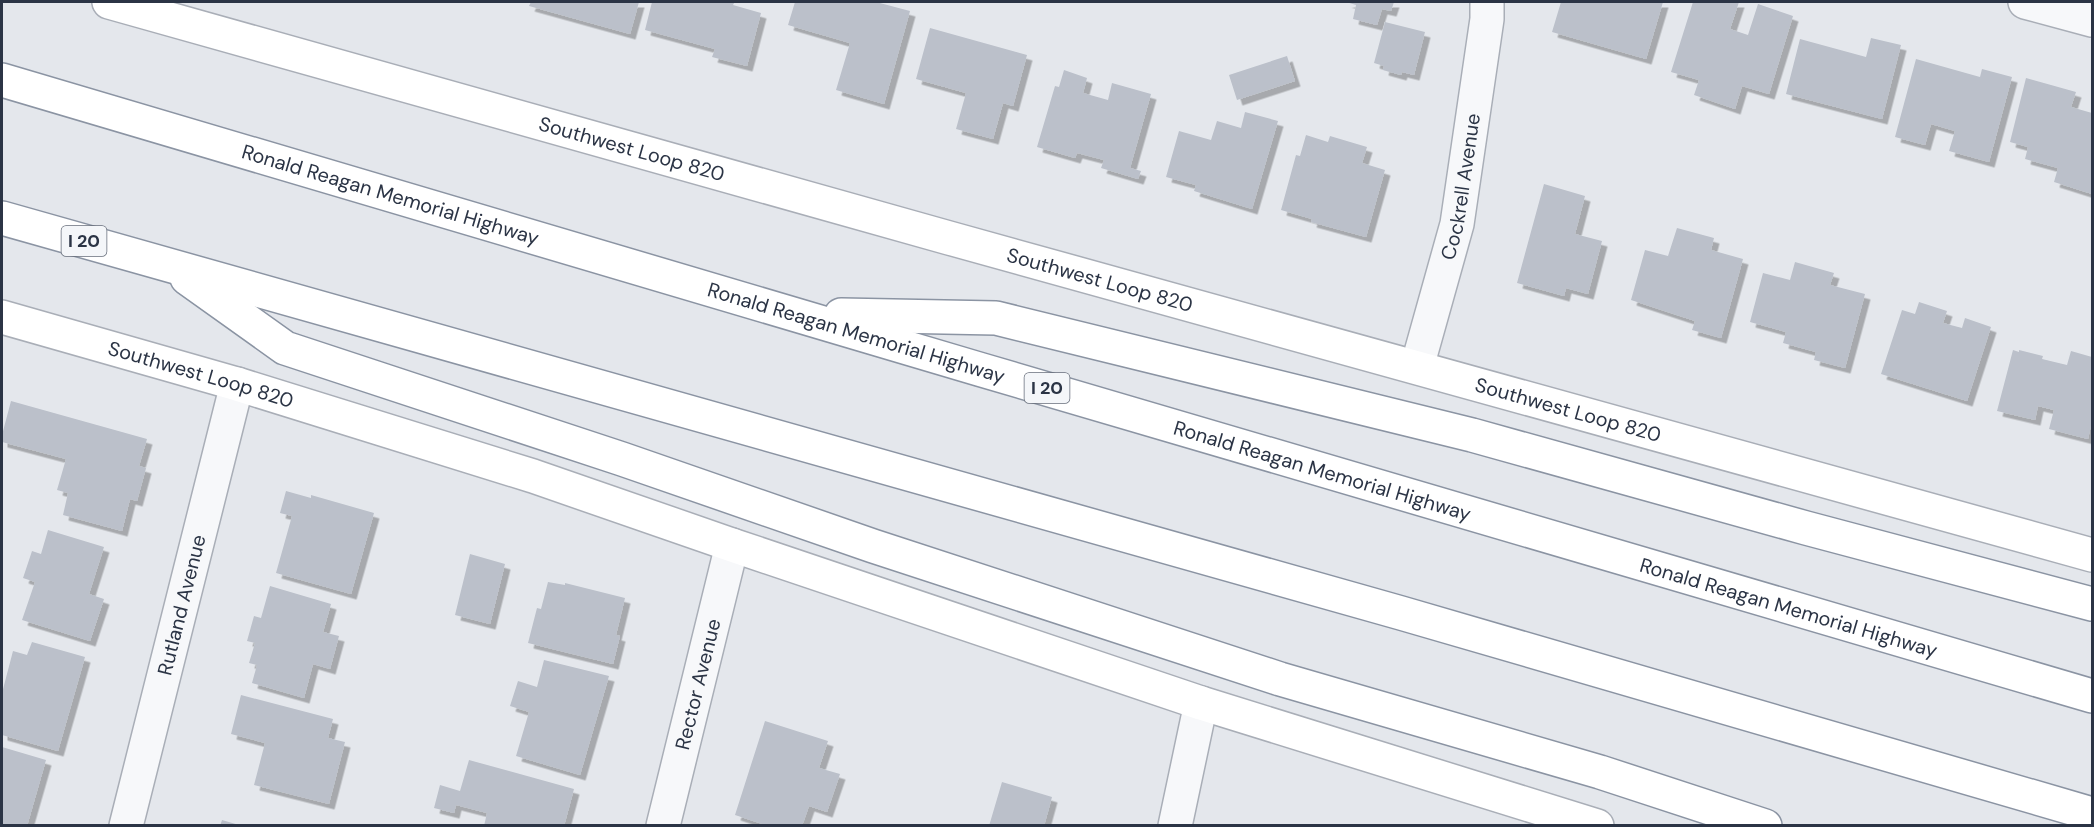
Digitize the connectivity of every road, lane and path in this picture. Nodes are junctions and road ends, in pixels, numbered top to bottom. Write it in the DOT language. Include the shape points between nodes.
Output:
graph roads {
  1 [pos="109,2"];
  2 [pos="1487,2"];
  3 [pos="2025,2"];
  4 [pos="2092,20"];
  5 [pos="2,80"];
  6 [pos="2,218"];
  7 [pos="166,264"];
  8 [pos="798,314"];
  9 [pos="2,317"];
  10 [pos="1417,367"];
  11 [pos="237,384"];
  12 [pos="732,545"];
  13 [pos="2092,555"];
  14 [pos="2092,604"];
  15 [pos="2092,696"];
  16 [pos="1201,703"];
  17 [pos="2092,814"];
  18 [pos="126,825"];
  19 [pos="663,825"];
  20 [pos="1175,825"];
  21 [pos="1596,825"];
  22 [pos="1766,825"];
  1 -- 10 [label="main road, Southwest Loop 820"];
  2 -- 10 [label="street, Cockrell Avenue" via="1457,224"];
  3 -- 4 [label="street"];
  5 -- 8 [label="main road, Ronald Reagan Memorial Highway / I 20"];
  6 -- 7 [label="main road, I 20"];
  7 -- 17 [label="main road, I 20" via="1389,610"];
  7 -- 22 [label="main road" via="285,348 1280,679"];
  8 -- 14 [label="main road" via="996,318 1472,435"];
  8 -- 15 [label="main road, Ronald Reagan Memorial Highway / I 20"];
  9 -- 11 [label="main road, Southwest Loop 820"];
  10 -- 13 [label="main road, Southwest Loop 820"];
  11 -- 12 [label="main road, Southwest Loop 820" via="533,476"];
  11 -- 18 [label="street, Rutland Avenue"];
  12 -- 16 [label="main road, Southwest Loop 820"];
  12 -- 19 [label="street, Rector Avenue"];
  16 -- 20 [label="street"];
  16 -- 21 [label="main road, Southwest Loop 820"];
}
